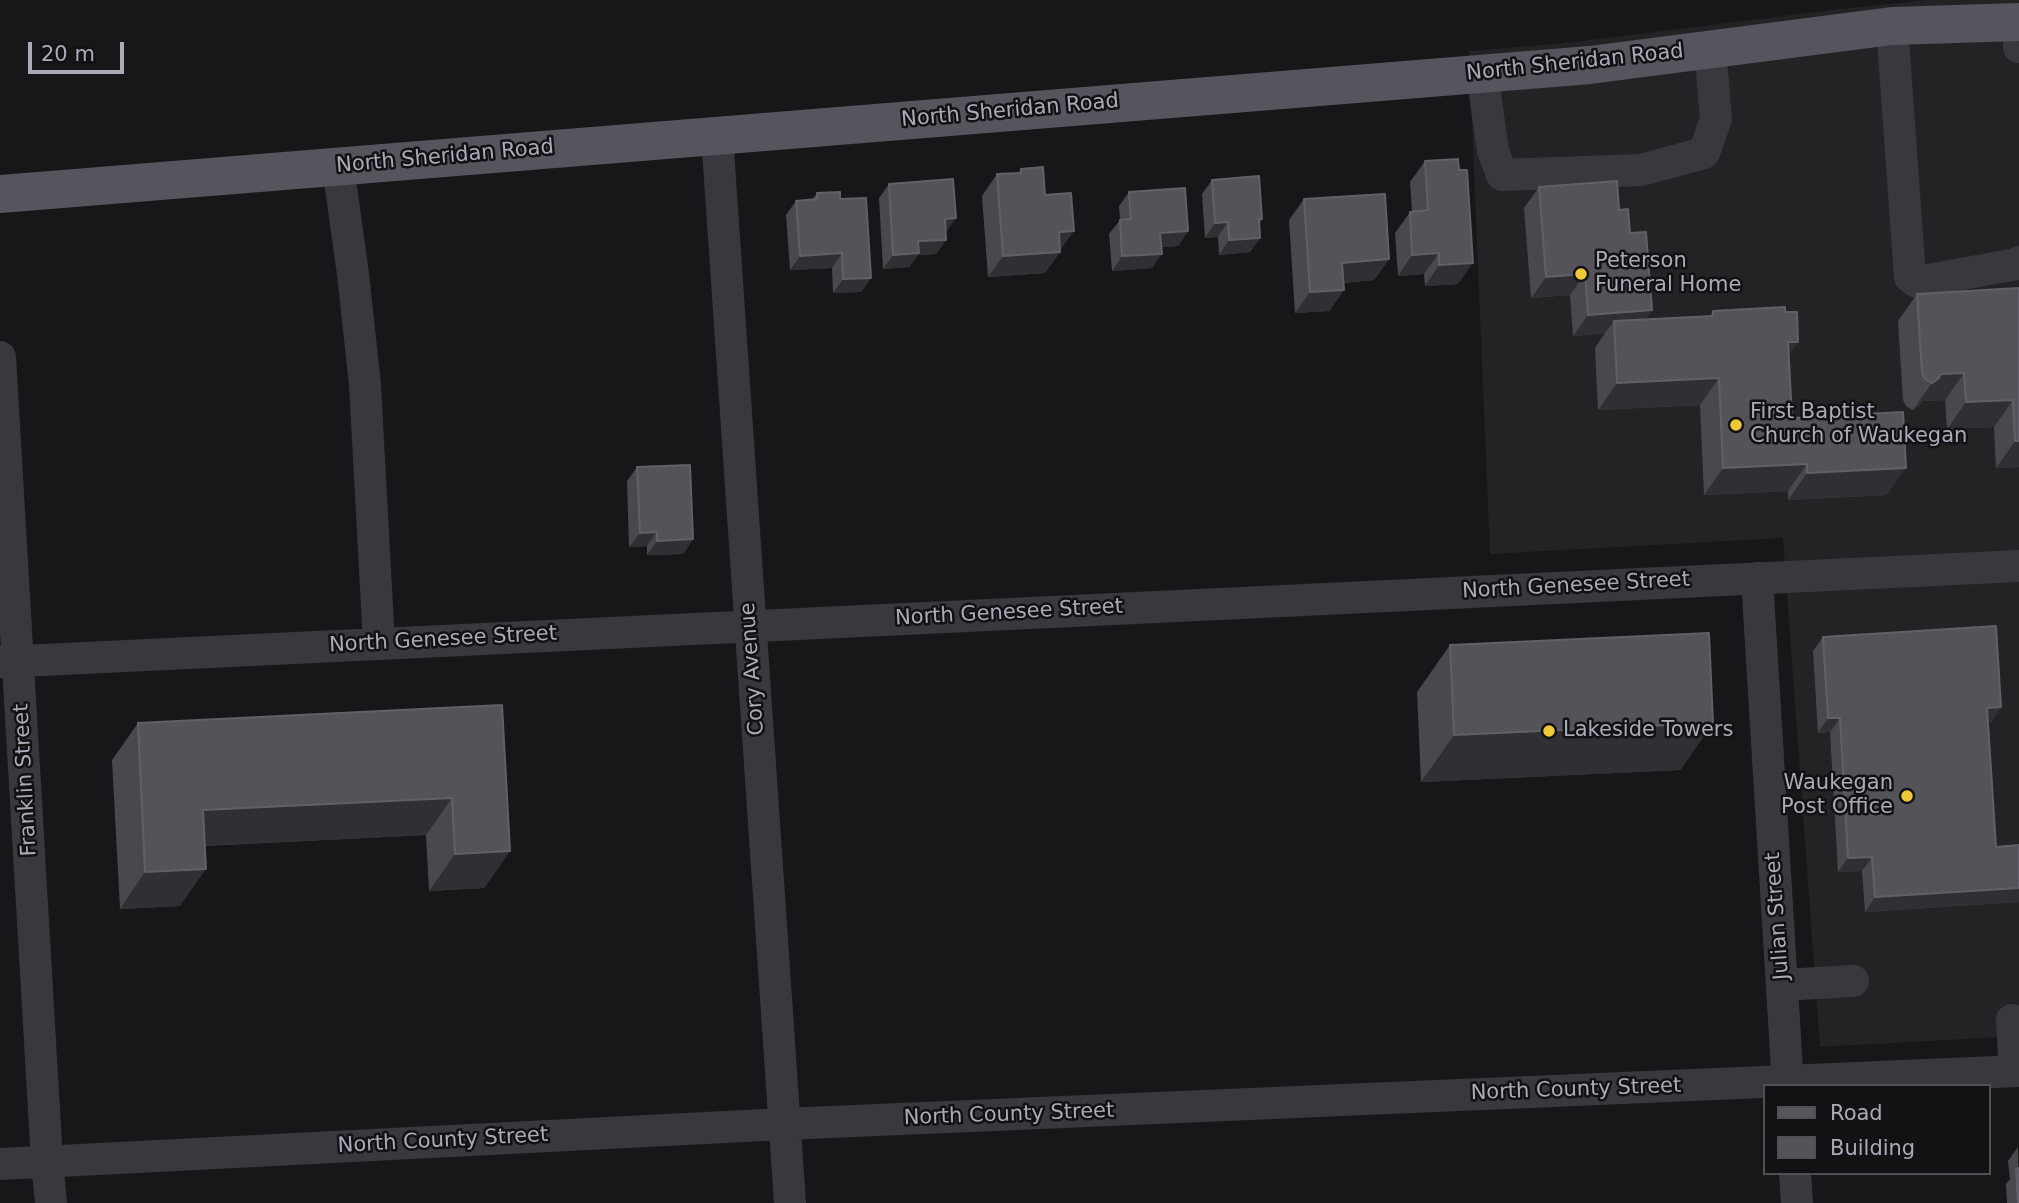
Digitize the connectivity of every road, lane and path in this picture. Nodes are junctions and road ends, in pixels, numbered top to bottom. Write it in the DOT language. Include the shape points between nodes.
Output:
graph roads {
  1 [pos="1892,26"];
  2 [pos="2019,30"];
  3 [pos="1710,50"];
  4 [pos="1482,73"];
  5 [pos="717,135"];
  6 [pos="338,166"];
  7 [pos="0,194"];
  8 [pos="2019,262"];
  9 [pos="0,357"];
  10 [pos="2019,566"];
  11 [pos="1757,578"];
  12 [pos="750,625"];
  13 [pos="379,643"];
  14 [pos="10,662"];
  15 [pos="1853,981"];
  16 [pos="1782,985"];
  17 [pos="2012,1020"];
  18 [pos="2017,1071"];
  19 [pos="1788,1083"];
  20 [pos="784,1124"];
  21 [pos="47,1161"];
  22 [pos="0,1164"];
  23 [pos="1795,1175"];
  24 [pos="51,1203"];
  25 [pos="790,1203"];
  26 [pos="1797,1203"];
  1 -- 2 [label="main road, North Sheridan Road"];
  1 -- 3 [label="main road, North Sheridan Road"];
  1 -- 8 [label="street" via="1910,276 1917,282"];
  3 -- 4 [label="main road, North Sheridan Road"];
  3 -- 4 [label="street" via="1717,119 1704,153 1641,170 1502,175 1493,151"];
  4 -- 5 [label="main road, North Sheridan Road"];
  5 -- 6 [label="main road, North Sheridan Road"];
  5 -- 12 [label="street, Cory Avenue"];
  6 -- 7 [label="main road, North Sheridan Road"];
  6 -- 13 [label="street" via="365,385"];
  9 -- 14 [label="street, Franklin Street"];
  10 -- 11 [label="street, North Genesee Street"];
  11 -- 12 [label="street, North Genesee Street"];
  11 -- 16 [label="street, Julian Street"];
  12 -- 13 [label="street, North Genesee Street"];
  12 -- 20 [label="street, Cory Avenue"];
  13 -- 14 [label="street, North Genesee Street"];
  14 -- 21 [label="street, Franklin Street"];
  15 -- 16 [label="street"];
  16 -- 19 [label="street, Julian Street"];
  17 -- 18 [label="street"];
  18 -- 19 [label="street, North County Street"];
  19 -- 20 [label="street, North County Street"];
  20 -- 21 [label="street, North County Street"];
  20 -- 25 [label="street, Cory Avenue"];
  21 -- 22 [label="street, North County Street"];
  21 -- 24 [label="street, Franklin Street"];
  23 -- 26 [label="street"];
}
